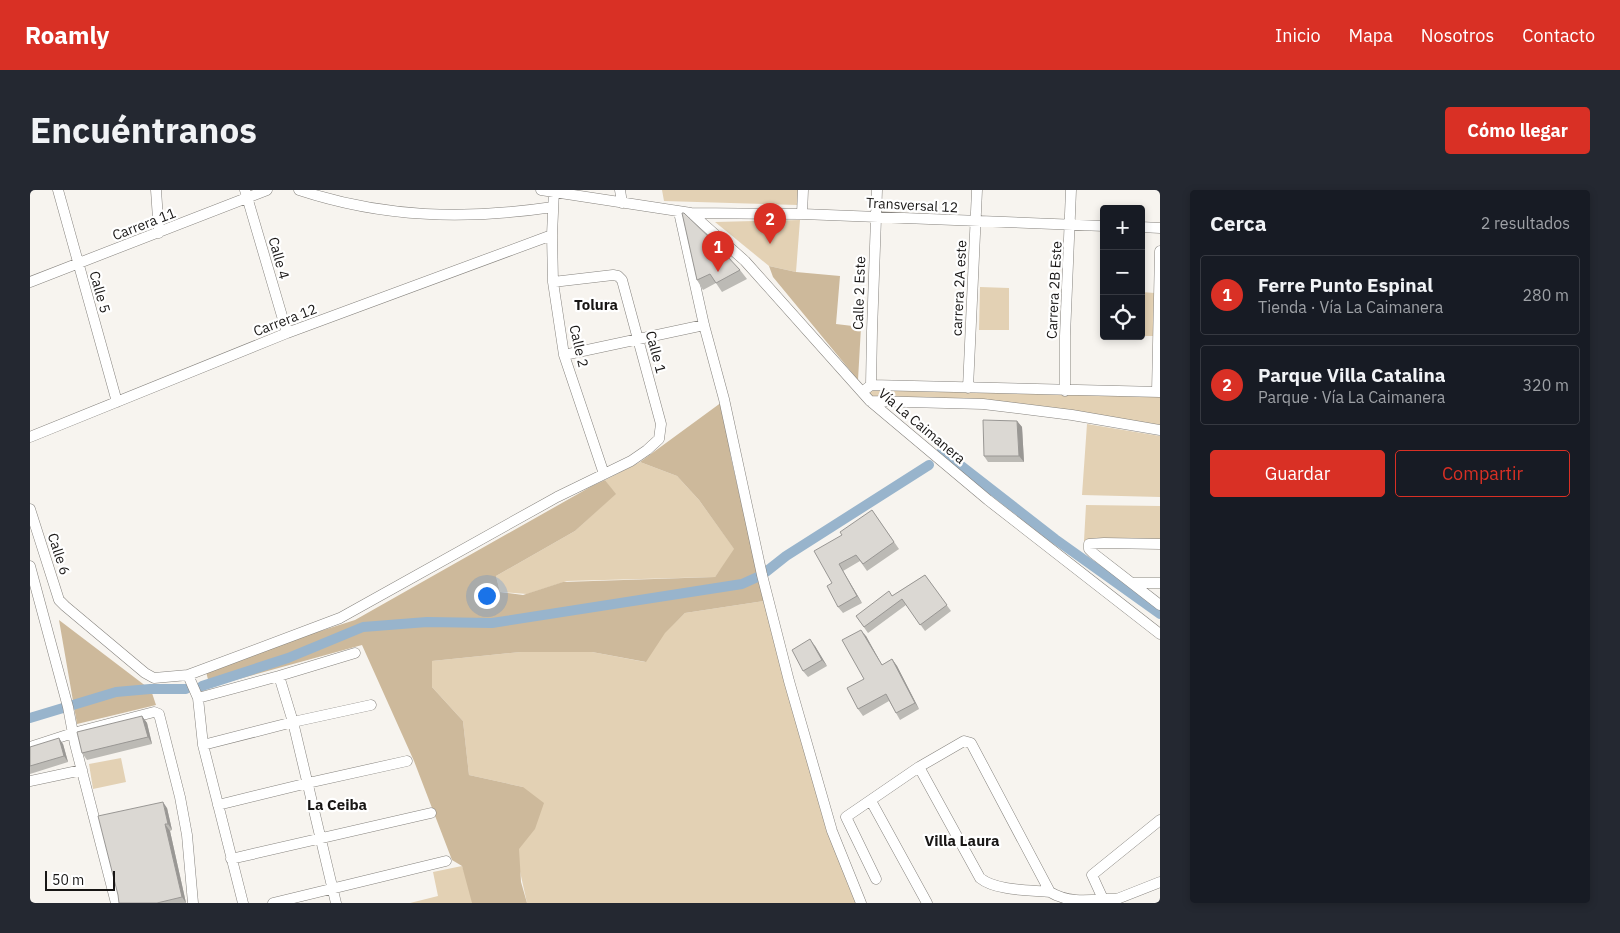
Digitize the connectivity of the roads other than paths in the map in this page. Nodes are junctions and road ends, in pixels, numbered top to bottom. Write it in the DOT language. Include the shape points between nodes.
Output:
graph roads {
  1 [pos="58,190"];
  2 [pos="156,190"];
  3 [pos="267,190"];
  4 [pos="298,190"];
  5 [pos="540,190"];
  6 [pos="620,190"];
  7 [pos="803,190"];
  8 [pos="877,190"];
  9 [pos="977,190"];
  10 [pos="1071,190"];
  11 [pos="554,191"];
  12 [pos="246,194"];
  13 [pos="622,203"];
  14 [pos="553,207"];
  15 [pos="679,212"];
  16 [pos="691,213"];
  17 [pos="802,214"];
  18 [pos="875,217"];
  19 [pos="976,222"];
  20 [pos="1070,225"];
  21 [pos="1100,226"];
  22 [pos="1145,228"];
  23 [pos="1160,228"];
  24 [pos="159,232"];
  25 [pos="552,235"];
  26 [pos="1160,251"];
  27 [pos="78,264"];
  28 [pos="30,282"];
  29 [pos="553,282"];
  30 [pos="704,325"];
  31 [pos="287,333"];
  32 [pos="639,339"];
  33 [pos="564,355"];
  34 [pos="871,385"];
  35 [pos="968,388"];
  36 [pos="1065,391"];
  37 [pos="1158,392"];
  38 [pos="866,397"];
  39 [pos="117,402"];
  40 [pos="1160,430"];
  41 [pos="30,437"];
  42 [pos="604,474"];
  43 [pos="30,509"];
  44 [pos="1160,544"];
  45 [pos="30,566"];
  46 [pos="1132,583"];
  47 [pos="1160,583"];
  48 [pos="62,603"];
  49 [pos="41,605"];
  50 [pos="1160,605"];
  51 [pos="1160,634"];
  52 [pos="354,653"];
  53 [pos="188,675"];
  54 [pos="279,676"];
  55 [pos="198,698"];
  56 [pos="371,705"];
  57 [pos="294,722"];
  58 [pos="73,733"];
  59 [pos="203,745"];
  60 [pos="30,747"];
  61 [pos="407,761"];
  62 [pos="919,767"];
  63 [pos="82,770"];
  64 [pos="30,782"];
  65 [pos="308,783"];
  66 [pos="871,800"];
  67 [pos="218,805"];
  68 [pos="431,813"];
  69 [pos="1160,820"];
  70 [pos="321,837"];
  71 [pos="231,859"];
  72 [pos="446,861"];
  73 [pos="876,879"];
  74 [pos="1160,882"];
  75 [pos="332,889"];
  76 [pos="1050,892"];
  77 [pos="1103,899"];
  78 [pos="116,903"];
  79 [pos="193,903"];
  80 [pos="243,903"];
  81 [pos="273,903"];
  82 [pos="336,903"];
  83 [pos="861,903"];
  84 [pos="927,903"];
  1 -- 27 [label="street, Calle 5"];
  2 -- 24 [label="street"];
  3 -- 12 [label="street, Carrera 11"];
  4 -- 14 [label="street" via="356,205 435,215 494,214"];
  5 -- 11 [label="street, Transversal 12"];
  6 -- 13 [label="street"];
  7 -- 17 [label="street"];
  8 -- 18 [label="street, Calle 2 Este"];
  9 -- 19 [label="street, carrera 2A este"];
  10 -- 20 [label="street, Carrera 2B Este"];
  11 -- 13 [label="street, Transversal 12"];
  11 -- 14 [label="street, Calle 2"];
  12 -- 24 [label="street, Carrera 11"];
  12 -- 31 [label="street, Calle 4"];
  13 -- 15 [label="street, Transversal 12"];
  14 -- 25 [label="street, Calle 2"];
  15 -- 16 [label="street, Transversal 12"];
  15 -- 30 [label="street"];
  16 -- 17 [label="street, Transversal 12"];
  16 -- 38 [label="street, Vía La Caimanera" via="745,260"];
  17 -- 18 [label="street, Transversal 12"];
  18 -- 19 [label="street, Transversal 12"];
  18 -- 34 [label="street, Calle 2 Este"];
  19 -- 20 [label="street, Transversal 12"];
  19 -- 35 [label="street, carrera 2A este"];
  20 -- 21 [label="street, Transversal 12"];
  20 -- 36 [label="street, Carrera 2B Este"];
  22 -- 23 [label="street"];
  24 -- 27 [label="street, Carrera 11"];
  25 -- 29 [label="street, Calle 2"];
  25 -- 31 [label="street, Carrera 12"];
  26 -- 37 [label="street"];
  27 -- 28 [label="street, Carrera 11"];
  27 -- 39 [label="street, Calle 5"];
  29 -- 32 [label="street, Calle 1" via="618,276 622,280"];
  29 -- 33 [label="street, Calle 2"];
  30 -- 32 [label="street"];
  30 -- 83 [label="street" via="789,681 832,831"];
  31 -- 39 [label="street, Carrera 12"];
  32 -- 33 [label="street"];
  32 -- 42 [label="street, Calle 1" via="661,424 659,439 647,450"];
  33 -- 42 [label="street, Calle 2"];
  34 -- 35 [label="street"];
  34 -- 38 [label="street"];
  35 -- 36 [label="street"];
  36 -- 37 [label="street"];
  38 -- 40 [label="street" via="983,404"];
  38 -- 51 [label="street, Vía La Caimanera" via="988,500"];
  39 -- 41 [label="street, Carrera 12"];
  42 -- 53 [label="street" via="340,618"];
  43 -- 48 [label="street, Calle 6"];
  44 -- 46 [label="street" via="1088,544 1093,554"];
  45 -- 49 [label="street"];
  46 -- 47 [label="street"];
  46 -- 50 [label="street"];
  48 -- 49 [label="street"];
  48 -- 53 [label="street" via="145,673 154,678"];
  49 -- 58 [label="street"];
  52 -- 54 [label="street"];
  53 -- 55 [label="street"];
  54 -- 55 [label="street"];
  54 -- 57 [label="street"];
  55 -- 59 [label="street"];
  56 -- 57 [label="street"];
  57 -- 59 [label="street"];
  57 -- 65 [label="street"];
  58 -- 60 [label="street"];
  58 -- 63 [label="street"];
  58 -- 79 [label="street" via="154,712 159,714 187,835"];
  59 -- 67 [label="street"];
  61 -- 65 [label="street"];
  62 -- 66 [label="street"];
  62 -- 76 [label="street" via="980,878 1002,887"];
  62 -- 76 [label="street" via="964,741 971,743"];
  63 -- 64 [label="street"];
  63 -- 78 [label="street"];
  65 -- 67 [label="street"];
  65 -- 70 [label="street"];
  66 -- 73 [label="street" via="846,817"];
  66 -- 84 [label="street"];
  67 -- 71 [label="street"];
  68 -- 70 [label="street"];
  69 -- 77 [label="street" via="1092,875"];
  70 -- 71 [label="street"];
  70 -- 75 [label="street"];
  71 -- 80 [label="street"];
  72 -- 75 [label="street"];
  74 -- 77 [label="street" via="1117,899"];
  75 -- 81 [label="street"];
  75 -- 82 [label="street"];
  76 -- 77 [label="street" via="1064,899"];
}
